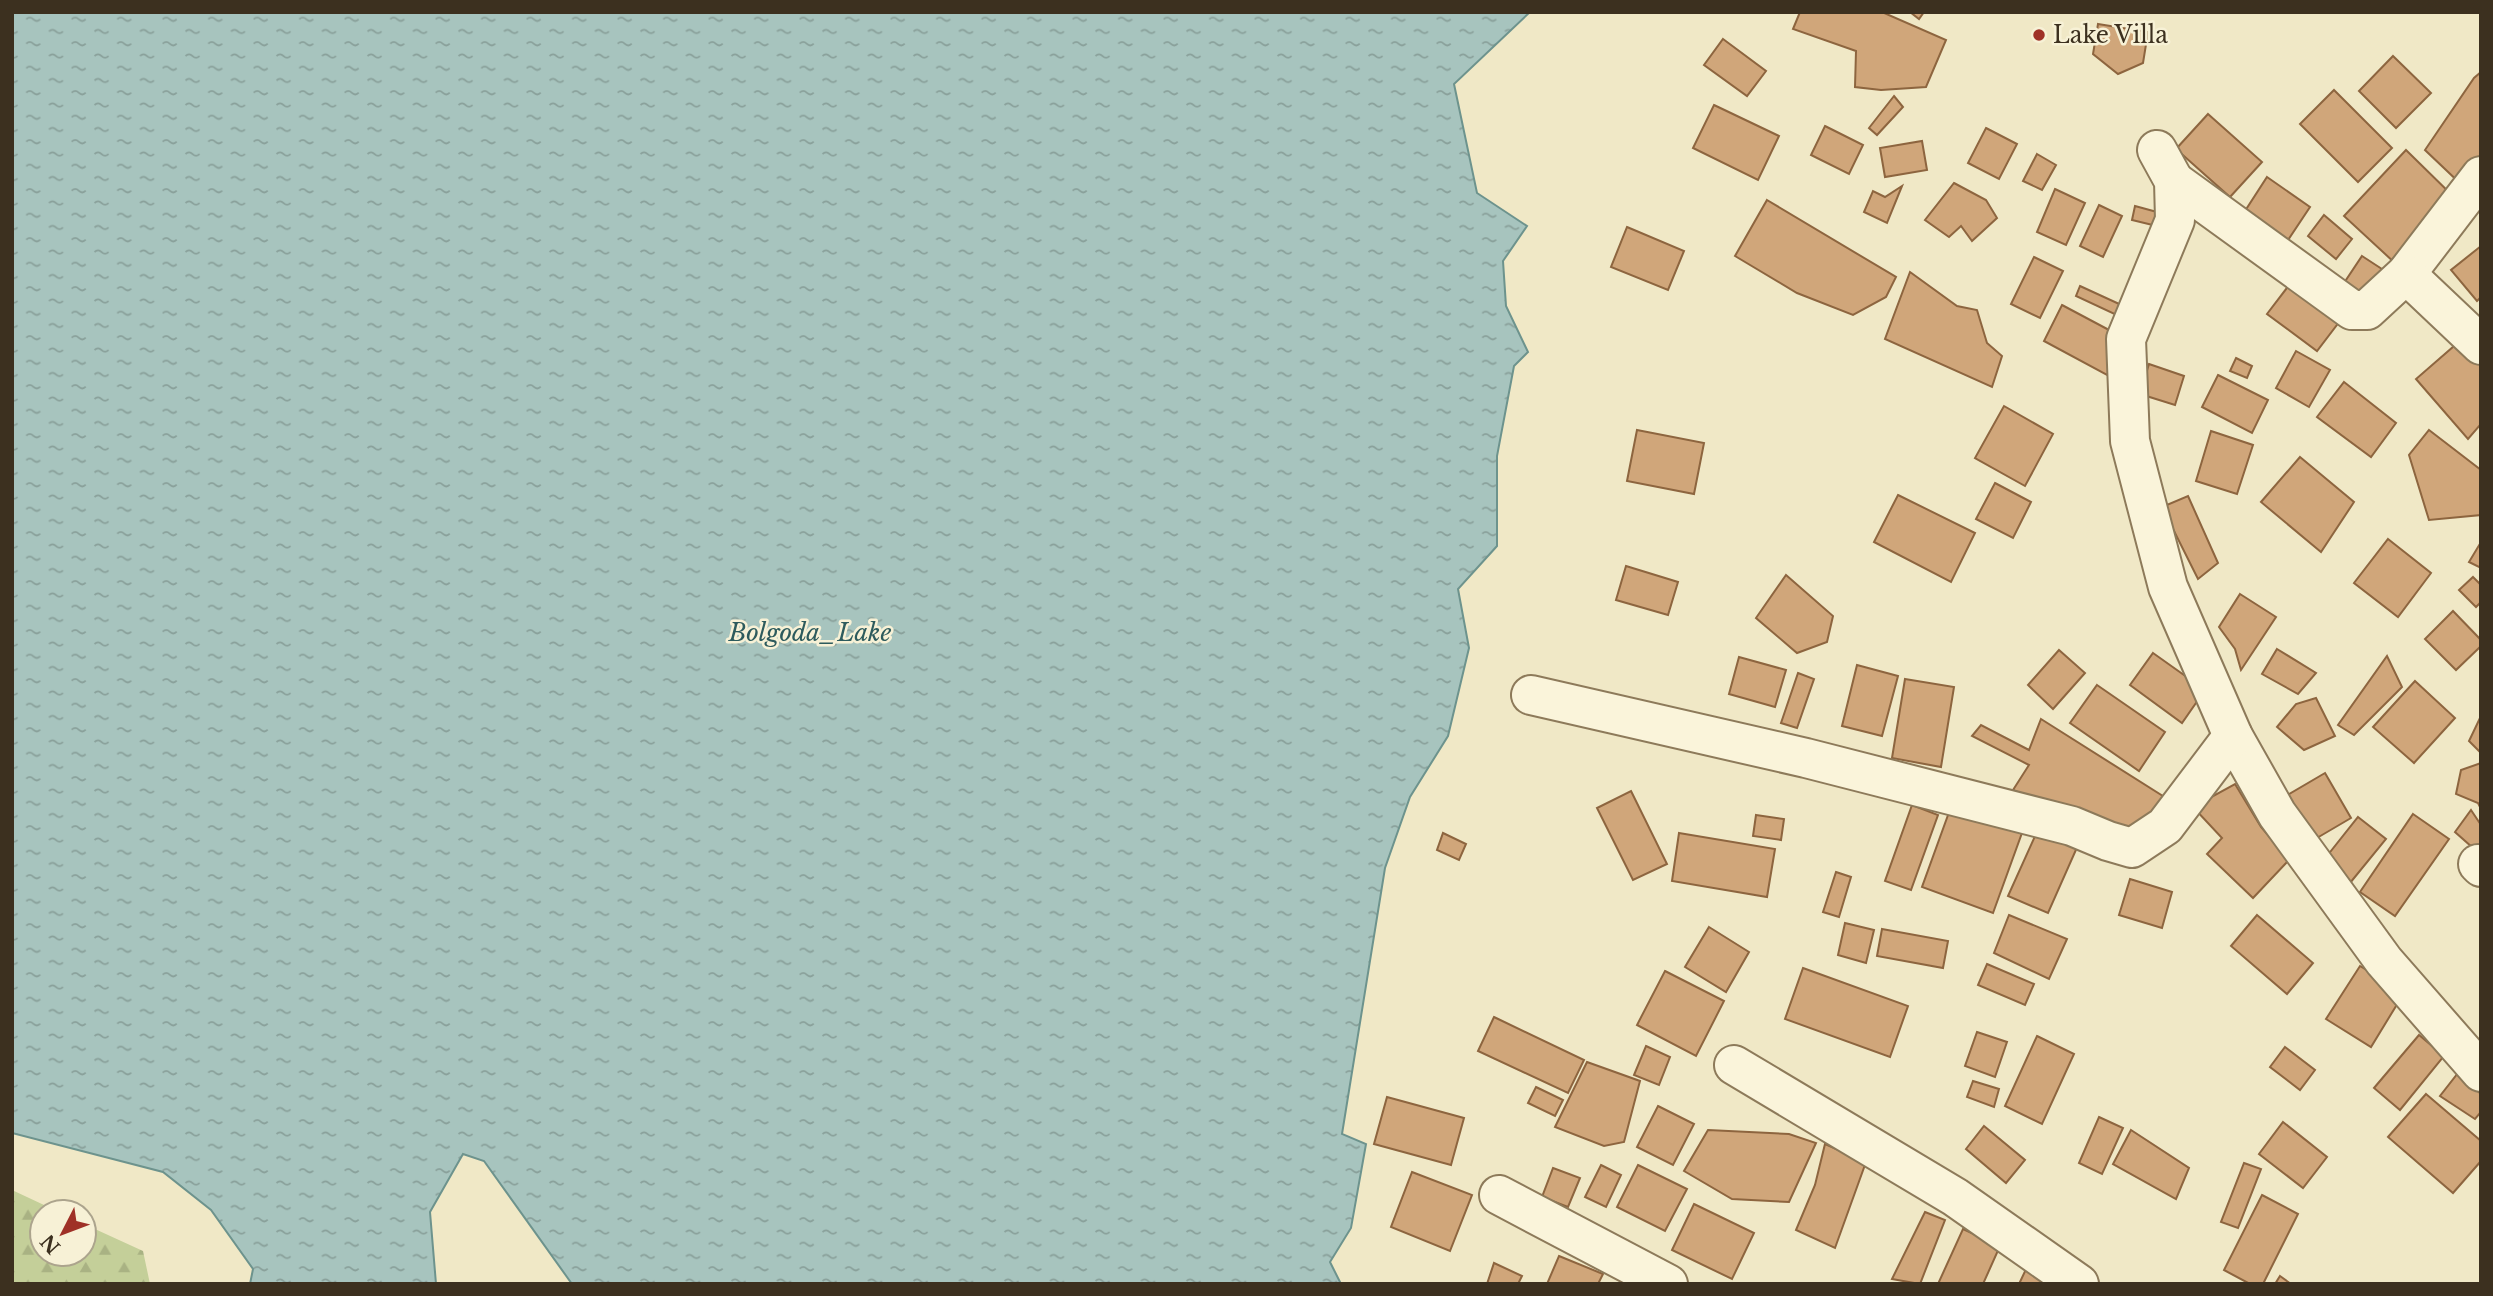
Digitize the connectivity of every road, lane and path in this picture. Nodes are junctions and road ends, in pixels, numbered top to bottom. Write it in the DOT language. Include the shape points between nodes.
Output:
graph roads {
  1 [pos="2481,176"];
  2 [pos="2406,274"];
  3 [pos="2481,345"];
  4 [pos="1531,695"];
  5 [pos="2233,736"];
  6 [pos="1734,1065"];
  7 [pos="2481,1072"];
  8 [pos="1499,1195"];
  9 [pos="1668,1284"];
  10 [pos="2079,1284"];
  1 -- 2 [label="street"];
  2 -- 3 [label="street"];
  2 -- 5 [label="street" via="2367,310 2352,310 2166,165 2175,220 2126,339 2130,441 2168,587"];
  4 -- 5 [label="street" via="1819,761 2072,826 2132,848 2165,826"];
  5 -- 7 [label="street" via="2277,814 2384,961"];
  6 -- 10 [label="street" via="1955,1197"];
  8 -- 9 [label="street"];
}
